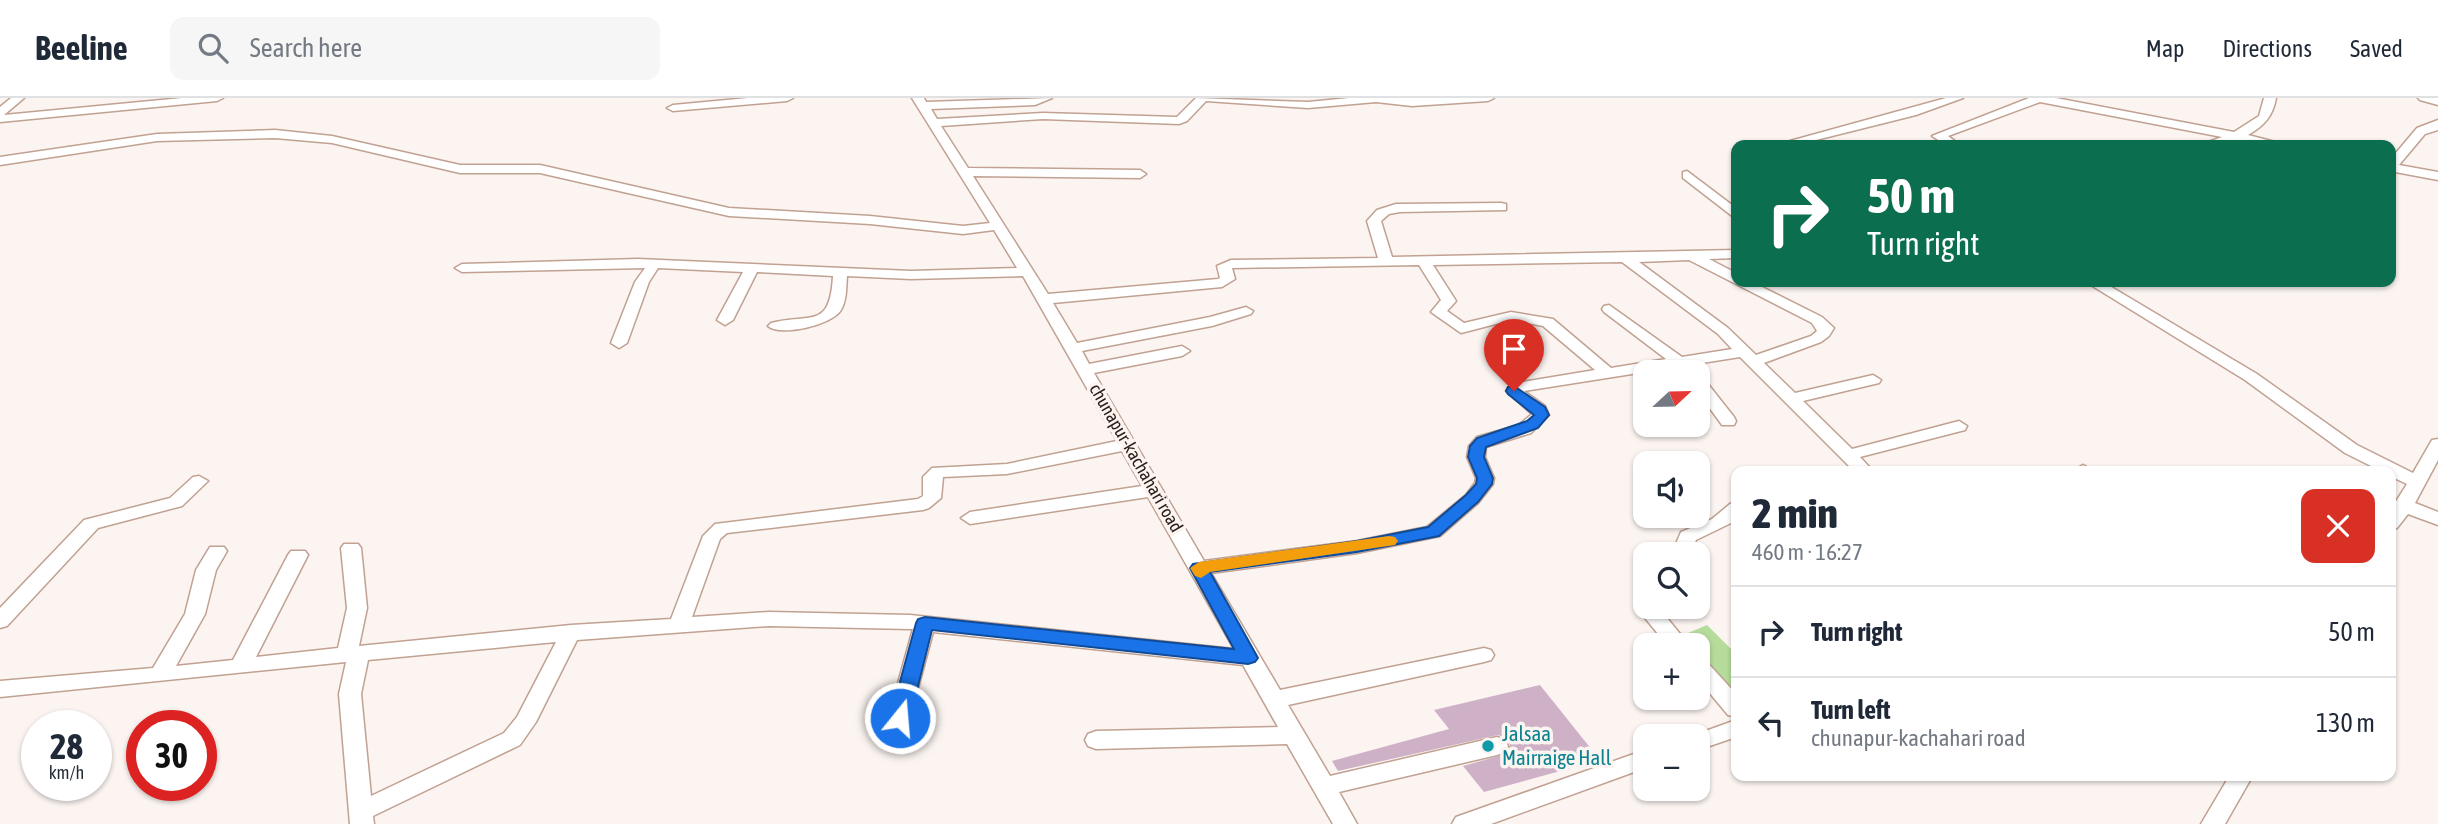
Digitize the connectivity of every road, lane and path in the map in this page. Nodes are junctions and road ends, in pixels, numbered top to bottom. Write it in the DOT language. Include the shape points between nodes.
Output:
graph roads {
  1 [pos="18,98"];
  2 [pos="217,98"];
  3 [pos="787,98"];
  4 [pos="1046,98"];
  5 [pos="1488,98"];
  6 [pos="1957,98"];
  7 [pos="2039,98"];
  8 [pos="2270,98"];
  9 [pos="2424,98"];
  10 [pos="921,102"];
  11 [pos="2438,102"];
  12 [pos="673,108"];
  13 [pos="0,113"];
  14 [pos="0,118"];
  15 [pos="933,123"];
  16 [pos="2438,123"];
  17 [pos="2235,136"];
  18 [pos="1800,140"];
  19 [pos="1945,140"];
  20 [pos="2222,140"];
  21 [pos="2255,140"];
  22 [pos="0,161"];
  23 [pos="2396,161"];
  24 [pos="2396,168"];
  25 [pos="965,172"];
  26 [pos="1140,174"];
  27 [pos="1687,175"];
  28 [pos="2438,176"];
  29 [pos="1501,206"];
  30 [pos="1731,211"];
  31 [pos="998,226"];
  32 [pos="1731,254"];
  33 [pos="1692,256"];
  34 [pos="1625,258"];
  35 [pos="1423,260"];
  36 [pos="1386,261"];
  37 [pos="654,264"];
  38 [pos="753,267"];
  39 [pos="462,268"];
  40 [pos="841,272"];
  41 [pos="1027,272"];
  42 [pos="1731,276"];
  43 [pos="1751,287"];
  44 [pos="2100,287"];
  45 [pos="1044,299"];
  46 [pos="1609,309"];
  47 [pos="1246,311"];
  48 [pos="725,320"];
  49 [pos="776,326"];
  50 [pos="620,343"];
  51 [pos="1073,348"];
  52 [pos="1182,351"];
  53 [pos="1747,357"];
  54 [pos="1676,360"];
  55 [pos="1710,362"];
  56 [pos="1085,370"];
  57 [pos="1633,370"];
  58 [pos="1606,372"];
  59 [pos="1873,380"];
  60 [pos="1710,398"];
  61 [pos="1791,399"];
  62 [pos="1728,421"];
  63 [pos="1959,426"];
  64 [pos="1129,444"];
  65 [pos="2438,444"];
  66 [pos="1849,455"];
  67 [pos="1859,466"];
  68 [pos="2385,466"];
  69 [pos="2396,472"];
  70 [pos="199,481"];
  71 [pos="2417,482"];
  72 [pos="1156,490"];
  73 [pos="2404,506"];
  74 [pos="1731,512"];
  75 [pos="2396,516"];
  76 [pos="970,518"];
  77 [pos="2438,519"];
  78 [pos="1685,542"];
  79 [pos="351,548"];
  80 [pos="218,551"];
  81 [pos="298,555"];
  82 [pos="1199,568"];
  83 [pos="1656,619"];
  84 [pos="0,621"];
  85 [pos="925,623"];
  86 [pos="679,625"];
  87 [pos="570,632"];
  88 [pos="1669,633"];
  89 [pos="353,654"];
  90 [pos="1484,655"];
  91 [pos="1248,658"];
  92 [pos="241,665"];
  93 [pos="160,675"];
  94 [pos="1710,680"];
  95 [pos="0,689"];
  96 [pos="1272,700"];
  97 [pos="1731,703"];
  98 [pos="1731,730"];
  99 [pos="1293,735"];
  100 [pos="894,737"];
  101 [pos="1710,737"];
  102 [pos="1096,740"];
  103 [pos="1497,746"];
  104 [pos="1633,763"];
  105 [pos="2238,781"];
  106 [pos="1323,787"];
  107 [pos="362,818"];
  108 [pos="1345,824"];
  109 [pos="1464,824"];
  110 [pos="2213,824"];
  1 -- 13 [label="street"];
  2 -- 14 [label="street"];
  3 -- 12 [label="street"];
  4 -- 10 [label="street" via="1035,102"];
  5 -- 15 [label="street" via="1308,105 1205,98 1179,121 1052,116"];
  6 -- 18 [label="street"];
  7 -- 17 [label="street"];
  7 -- 19 [label="street" via="1938,136"];
  8 -- 17 [label="street" via="2263,119"];
  9 -- 11 [label="street"];
  10 -- 15 [label="street, chunapur-kachahari road"];
  15 -- 25 [label="street, chunapur-kachahari road"];
  16 -- 23 [label="street" via="2421,131"];
  17 -- 20 [label="street"];
  17 -- 21 [label="street"];
  22 -- 31 [label="street" via="180,137 293,135 457,169 540,170 729,212 963,230"];
  24 -- 28 [label="street"];
  25 -- 26 [label="street"];
  25 -- 31 [label="street, chunapur-kachahari road"];
  27 -- 30 [label="street"];
  29 -- 36 [label="street" via="1385,211 1374,221"];
  31 -- 41 [label="street, chunapur-kachahari road"];
  32 -- 33 [label="street"];
  33 -- 34 [label="street"];
  33 -- 42 [label="street"];
  34 -- 35 [label="street"];
  34 -- 53 [label="street" via="1716,326"];
  35 -- 36 [label="street"];
  35 -- 58 [label="street" via="1449,301 1438,312 1454,325 1466,328 1511,316 1548,322"];
  36 -- 45 [label="street" via="1231,264 1224,266 1228,279 1222,283"];
  37 -- 38 [label="street"];
  37 -- 39 [label="street"];
  37 -- 50 [label="street" via="642,282"];
  38 -- 40 [label="street"];
  38 -- 48 [label="street"];
  40 -- 41 [label="street"];
  40 -- 49 [label="street" via="831,313"];
  41 -- 45 [label="street, chunapur-kachahari road"];
  43 -- 53 [label="street" via="1826,328 1816,339"];
  44 -- 68 [label="street" via="2252,377 2351,449"];
  45 -- 51 [label="street, chunapur-kachahari road"];
  46 -- 54 [label="street"];
  47 -- 51 [label="street"];
  51 -- 56 [label="street, chunapur-kachahari road"];
  52 -- 56 [label="street"];
  53 -- 55 [label="street"];
  53 -- 61 [label="street"];
  56 -- 64 [label="street, chunapur-kachahari road"];
  57 -- 58 [label="street"];
  58 -- 82 [label="street" via="1514,388 1541,415 1533,425 1478,446 1476,457 1484,484 1433,532"];
  59 -- 61 [label="street"];
  60 -- 62 [label="street"];
  61 -- 66 [label="street"];
  63 -- 66 [label="street"];
  64 -- 72 [label="street, chunapur-kachahari road"];
  64 -- 86 [label="street" via="1007,469 938,472 932,477 932,498 923,504 722,528 712,536"];
  65 -- 71 [label="street"];
  66 -- 67 [label="street"];
  69 -- 71 [label="street"];
  70 -- 84 [label="street" via="176,502 91,524"];
  71 -- 73 [label="street"];
  72 -- 76 [label="street"];
  72 -- 82 [label="street, chunapur-kachahari road"];
  73 -- 75 [label="street"];
  73 -- 77 [label="street"];
  74 -- 78 [label="street" via="1716,526 1688,536"];
  79 -- 89 [label="street" via="358,608"];
  80 -- 93 [label="street" via="206,570 195,614"];
  81 -- 92 [label="street"];
  82 -- 91 [label="street, chunapur-kachahari road"];
  83 -- 88 [label="street"];
  85 -- 86 [label="street" via="769,619"];
  85 -- 91 [label="street"];
  85 -- 100 [label="street"];
  86 -- 87 [label="street"];
  87 -- 89 [label="street"];
  87 -- 107 [label="street" via="512,739"];
  89 -- 92 [label="street"];
  89 -- 107 [label="street" via="350,694"];
  90 -- 96 [label="street"];
  91 -- 96 [label="street, chunapur-kachahari road"];
  92 -- 93 [label="street"];
  93 -- 95 [label="street"];
  94 -- 97 [label="street"];
  96 -- 99 [label="street, chunapur-kachahari road"];
  98 -- 101 [label="street"];
  99 -- 102 [label="street"];
  99 -- 106 [label="street, chunapur-kachahari road"];
  103 -- 106 [label="street"];
  104 -- 109 [label="street"];
  105 -- 110 [label="street"];
  106 -- 108 [label="street, chunapur-kachahari road"];
}
